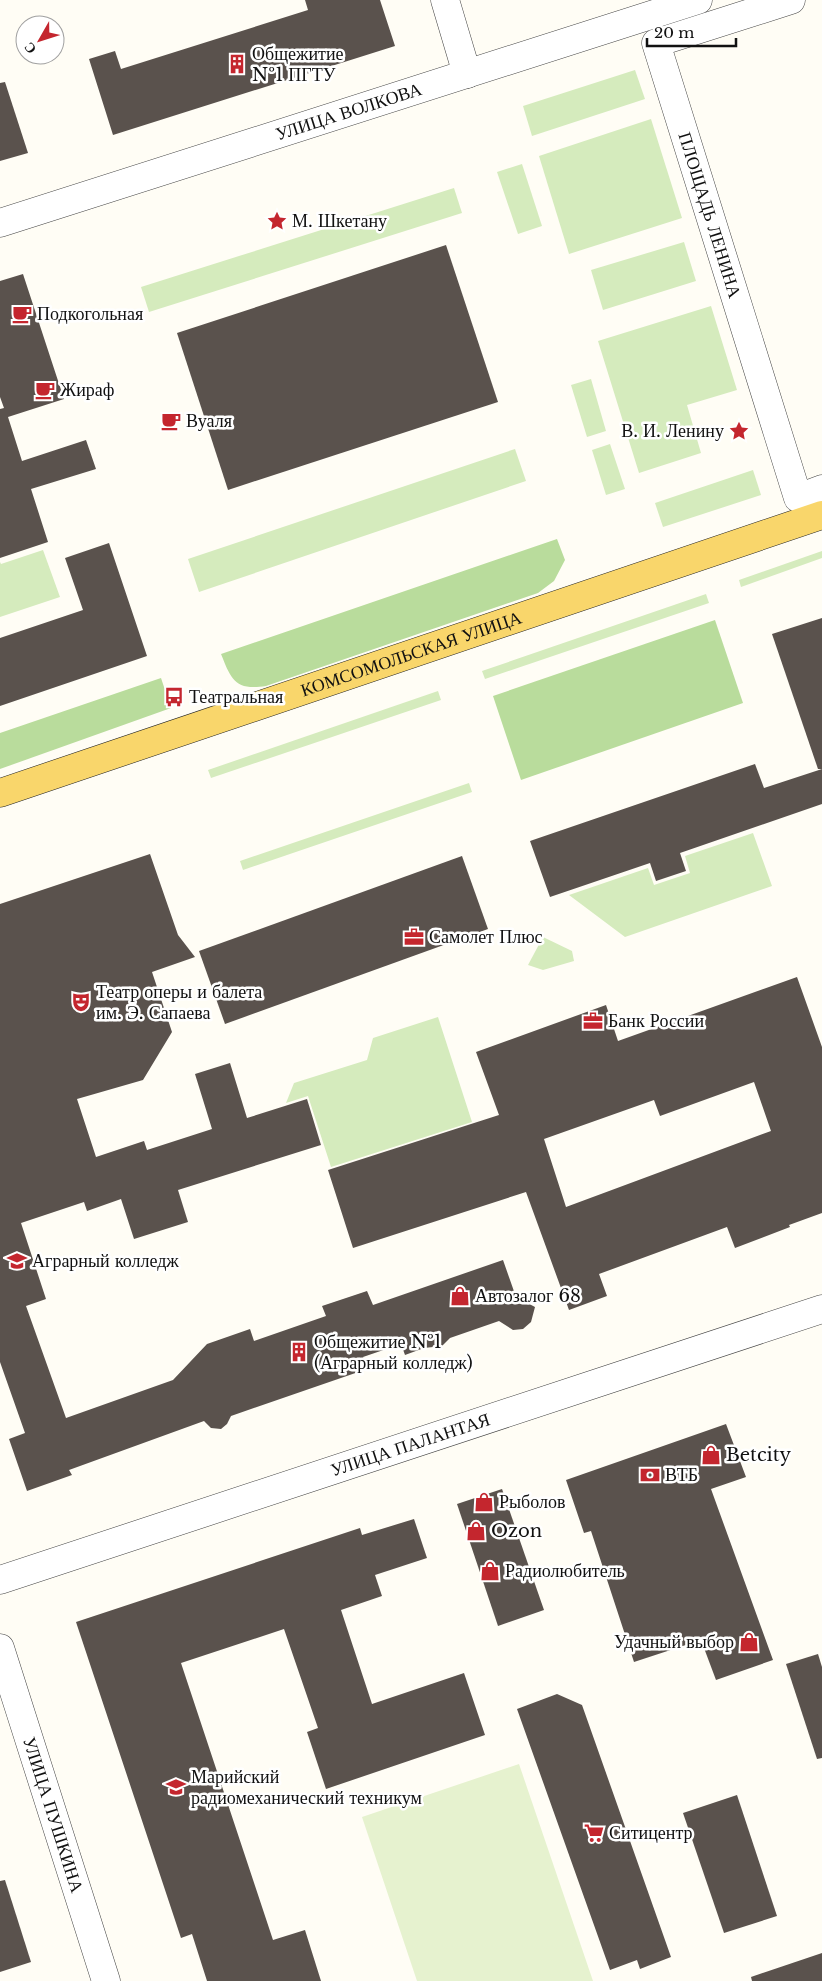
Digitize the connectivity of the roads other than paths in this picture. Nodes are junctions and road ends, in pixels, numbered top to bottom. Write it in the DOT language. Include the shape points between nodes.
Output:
graph roads {
  1 [pos="445,0"];
  2 [pos="698,0"];
  3 [pos="791,0"];
  4 [pos="467,74"];
  5 [pos="0,223"];
  6 [pos="822,490"];
  7 [pos="822,515"];
  8 [pos="0,793"];
  9 [pos="822,1309"];
  10 [pos="0,1580"];
  11 [pos="0,1648"];
  12 [pos="106,1981"];
  1 -- 4 [label="street"];
  2 -- 4 [label="street, УЛИЦА ВОЛКОВА"];
  3 -- 6 [label="street, ПЛОЩАДЬ ЛЕНИНА" via="656,43 798,498"];
  4 -- 5 [label="street, УЛИЦА ВОЛКОВА"];
  7 -- 8 [label="main road, КОМСОМОЛЬСКАЯ УЛИЦА"];
  9 -- 10 [label="street, УЛИЦА ПАЛАНТАЯ"];
  11 -- 12 [label="street, УЛИЦА ПУШКИНА"];
}
